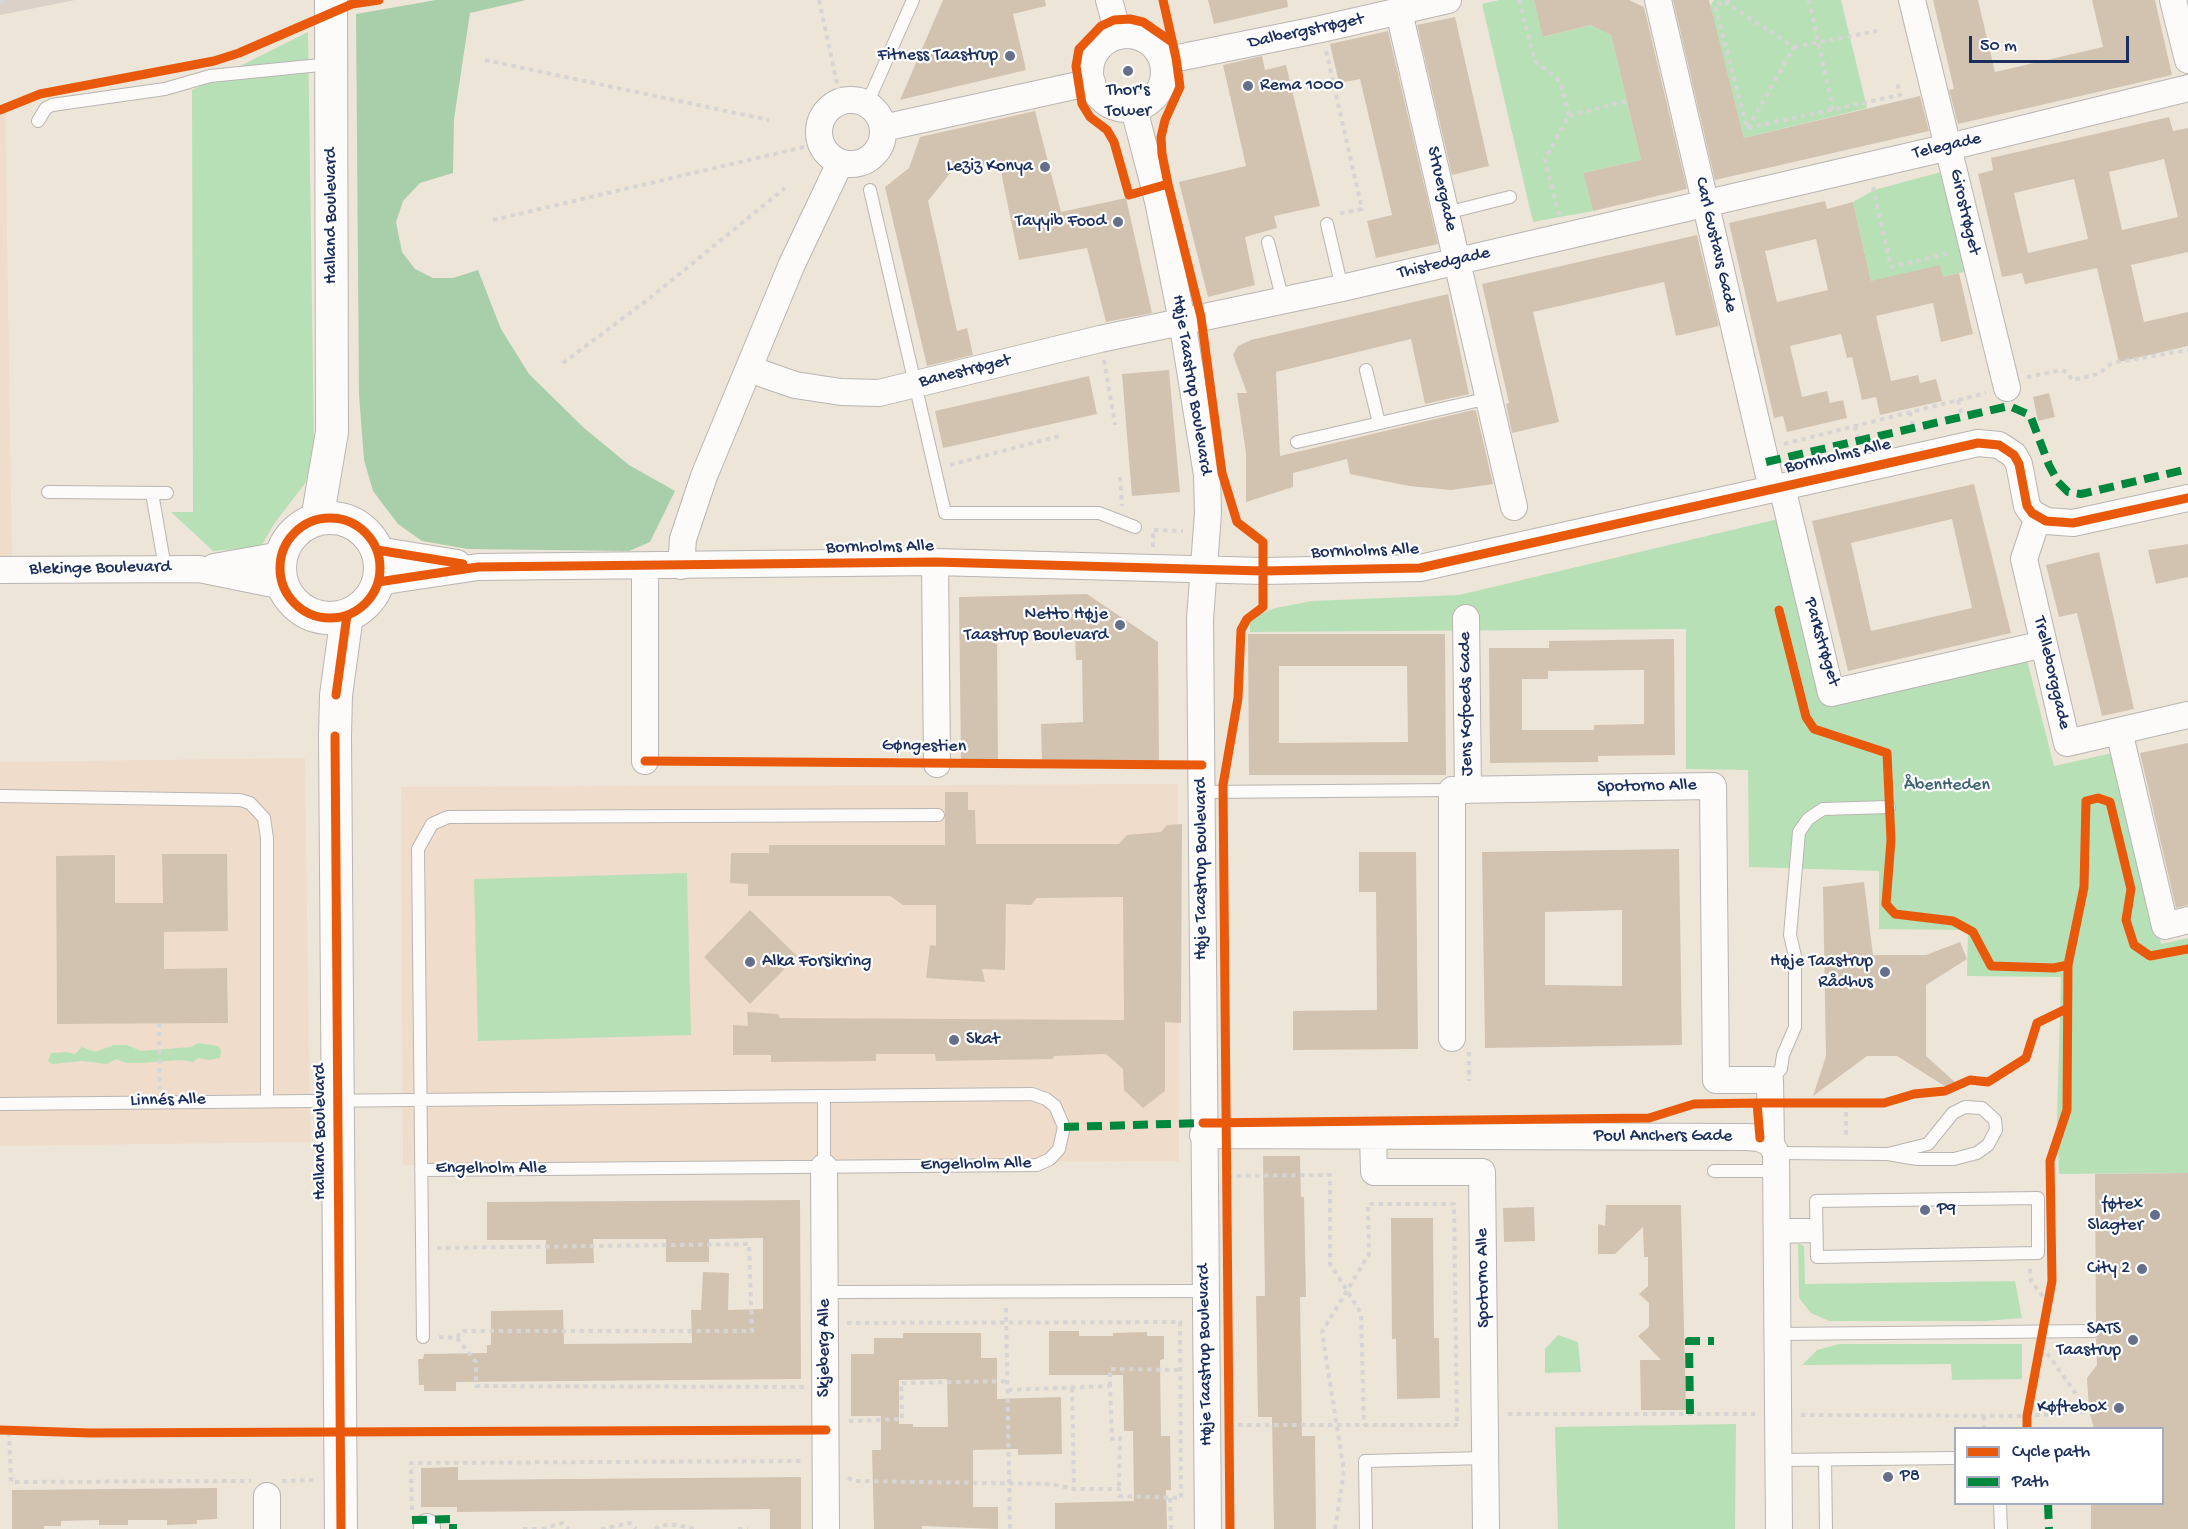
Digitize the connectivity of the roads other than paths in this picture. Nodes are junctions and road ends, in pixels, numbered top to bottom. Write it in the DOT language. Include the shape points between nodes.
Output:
graph roads {
  1 [pos="331,0"];
  2 [pos="913,0"];
  3 [pos="1109,0"];
  4 [pos="1448,0"];
  5 [pos="1658,0"];
  6 [pos="1912,0"];
  7 [pos="2173,0"];
  8 [pos="1399,12"];
  9 [pos="1119,36"];
  10 [pos="331,57"];
  11 [pos="2188,60"];
  12 [pos="1163,61"];
  13 [pos="1092,82"];
  14 [pos="2188,88"];
  15 [pos="867,104"];
  16 [pos="1134,109"];
  17 [pos="38,121"];
  18 [pos="883,128"];
  19 [pos="1949,147"];
  20 [pos="840,163"];
  21 [pos="870,190"];
  22 [pos="1510,197"];
  23 [pos="1705,204"];
  24 [pos="1446,213"];
  25 [pos="1327,224"];
  26 [pos="1268,242"];
  27 [pos="1457,260"];
  28 [pos="1342,288"];
  29 [pos="1283,301"];
  30 [pos="1182,321"];
  31 [pos="749,369"];
  32 [pos="1366,370"];
  33 [pos="916,385"];
  34 [pos="2007,385"];
  35 [pos="1489,398"];
  36 [pos="1379,423"];
  37 [pos="332,432"];
  38 [pos="1297,442"];
  39 [pos="1777,488"];
  40 [pos="48,492"];
  41 [pos="152,493"];
  42 [pos="166,493"];
  43 [pos="2188,498"];
  44 [pos="1514,507"];
  45 [pos="2038,517"];
  46 [pos="317,520"];
  47 [pos="351,522"];
  48 [pos="1135,527"];
  49 [pos="377,550"];
  50 [pos="281,555"];
  51 [pos="935,562"];
  52 [pos="681,566"];
  53 [pos="478,567"];
  54 [pos="645,567"];
  55 [pos="165,568"];
  56 [pos="200,569"];
  57 [pos="0,570"];
  58 [pos="1204,570"];
  59 [pos="378,582"];
  60 [pos="283,586"];
  61 [pos="334,616"];
  62 [pos="1466,618"];
  63 [pos="2044,644"];
  64 [pos="2188,715"];
  65 [pos="2119,731"];
  66 [pos="645,760"];
  67 [pos="937,764"];
  68 [pos="1460,790"];
  69 [pos="1203,792"];
  70 [pos="0,796"];
  71 [pos="1889,807"];
  72 [pos="938,815"];
  73 [pos="2188,920"];
  74 [pos="1452,1038"];
  75 [pos="1770,1080"];
  76 [pos="824,1096"];
  77 [pos="337,1099"];
  78 [pos="421,1099"];
  79 [pos="267,1100"];
  80 [pos="0,1104"];
  81 [pos="1373,1134"];
  82 [pos="1203,1135"];
  83 [pos="1888,1154"];
  84 [pos="1775,1156"];
  85 [pos="824,1167"];
  86 [pos="421,1170"];
  87 [pos="1714,1171"];
  88 [pos="1816,1230"];
  89 [pos="1777,1231"];
  90 [pos="825,1292"];
  91 [pos="1204,1292"];
  92 [pos="2094,1331"];
  93 [pos="1778,1334"];
  94 [pos="423,1336"];
  95 [pos="1485,1458"];
  96 [pos="1954,1458"];
  97 [pos="1779,1460"];
  98 [pos="1825,1460"];
  99 [pos="267,1486"];
  100 [pos="2000,1505"];
  101 [pos="267,1529"];
  102 [pos="341,1529"];
  103 [pos="826,1529"];
  104 [pos="1208,1529"];
  105 [pos="1366,1529"];
  106 [pos="1486,1529"];
  107 [pos="1779,1529"];
  108 [pos="1826,1529"];
  109 [pos="2001,1529"];
  1 -- 10 [label="street, Halland Boulevard"];
  2 -- 15 [label="lane"];
  3 -- 9 [label="street"];
  4 -- 8 [label="street, Dalbergstrøget"];
  5 -- 23 [label="street, Carl Gustavs Gade"];
  6 -- 19 [label="street, Girostrøget"];
  7 -- 11 [label="street"];
  8 -- 12 [label="street, Dalbergstrøget"];
  8 -- 24 [label="street, Struergade"];
  9 -- 12 [label="street" via="1130,35 1150,43"];
  9 -- 13 [label="street" via="1108,41 1093,59"];
  10 -- 17 [label="lane" via="210,76 165,89 52,105"];
  10 -- 37 [label="street, Halland Boulevard"];
  12 -- 16 [label="street" via="1162,86 1146,105"];
  13 -- 16 [label="street" via="1095,91 1108,103"];
  13 -- 18 [label="street"];
  14 -- 19 [label="street, Telegade"];
  15 -- 18 [label="street" via="875,110"];
  15 -- 20 [label="street" via="841,102 822,118 821,143 828,155"];
  16 -- 30 [label="street, Høje Taastrup Boulevard" via="1158,201"];
  18 -- 20 [label="street" via="875,154 859,164"];
  19 -- 23 [label="street, Telegade"];
  19 -- 34 [label="street, Girostrøget"];
  20 -- 31 [label="street" via="792,264"];
  21 -- 33 [label="lane"];
  22 -- 24 [label="lane"];
  23 -- 27 [label="street, Thistedgade"];
  23 -- 39 [label="street, Carl Gustavs Gade" via="1763,449"];
  24 -- 27 [label="street, Struergade"];
  25 -- 28 [label="lane"];
  26 -- 29 [label="lane"];
  27 -- 28 [label="street, Thistedgade"];
  27 -- 35 [label="street, Struergade"];
  28 -- 29 [label="street, Thistedgade"];
  29 -- 30 [label="street, Thistedgade"];
  30 -- 33 [label="street, Banestrøget"];
  30 -- 58 [label="street, Høje Taastrup Boulevard" via="1207,476"];
  31 -- 33 [label="street, Banestrøget" via="795,385 841,392 879,393"];
  31 -- 52 [label="street" via="704,476 683,539"];
  32 -- 36 [label="lane"];
  33 -- 48 [label="lane" via="945,513 1099,513"];
  35 -- 36 [label="lane"];
  35 -- 44 [label="street, Struergade"];
  36 -- 38 [label="lane"];
  37 -- 46 [label="street, Halland Boulevard"];
  37 -- 47 [label="street, Halland Boulevard"];
  39 -- 45 [label="street, Bornholms Alle" via="1964,445 1991,443 2014,455 2028,506"];
  39 -- 58 [label="street, Bornholms Alle" via="1420,568"];
  39 -- 63 [label="street, Parkstrøget" via="1831,693"];
  40 -- 41 [label="lane"];
  41 -- 42 [label="lane"];
  41 -- 55 [label="lane"];
  43 -- 45 [label="street" via="2073,523"];
  45 -- 63 [label="street, Trelleborggade" via="2024,559"];
  46 -- 47 [label="street" via="337,518"];
  46 -- 50 [label="street" via="296,531"];
  47 -- 49 [label="street" via="363,530"];
  49 -- 53 [label="street, Bornholms Alle"];
  49 -- 59 [label="street" via="381,568"];
  50 -- 56 [label="street, Blekinge Boulevard"];
  50 -- 60 [label="street"];
  51 -- 52 [label="street, Bornholms Alle"];
  51 -- 58 [label="street, Bornholms Alle"];
  51 -- 67 [label="street, Bornholms Alle"];
  52 -- 54 [label="street, Bornholms Alle"];
  53 -- 54 [label="street, Bornholms Alle"];
  53 -- 59 [label="street, Bornholms Alle"];
  54 -- 66 [label="street"];
  55 -- 56 [label="street, Blekinge Boulevard"];
  55 -- 57 [label="street, Blekinge Boulevard"];
  56 -- 60 [label="street, Blekinge Boulevard"];
  58 -- 69 [label="street, Høje Taastrup Boulevard" via="1200,619"];
  59 -- 61 [label="street" via="363,606"];
  60 -- 61 [label="street" via="298,606"];
  61 -- 77 [label="street, Halland Boulevard"];
  62 -- 68 [label="street, Jens Kofoeds Gade"];
  63 -- 65 [label="street, Trelleborggade" via="2067,743"];
  64 -- 65 [label="street, Trelleborggade"];
  65 -- 73 [label="street" via="2165,926"];
  68 -- 69 [label="lane"];
  68 -- 74 [label="street"];
  68 -- 75 [label="street, Spotorno Alle" via="1713,786 1716,1080"];
  69 -- 82 [label="street, Høje Taastrup Boulevard"];
  70 -- 79 [label="lane" via="240,800 250,803 264,818"];
  71 -- 75 [label="lane" via="1823,809 1808,819 1799,832 1790,935 1795,956 1795,1027 1781,1069"];
  72 -- 78 [label="lane, Engelholm Alle" via="448,817 432,824 418,849"];
  75 -- 84 [label="street"];
  76 -- 78 [label="lane, Engelholm Alle"];
  76 -- 85 [label="lane"];
  76 -- 85 [label="lane, Engelholm Alle" via="1032,1094 1055,1106 1064,1127 1059,1149 1037,1166"];
  77 -- 78 [label="lane, Engelholm Alle"];
  77 -- 79 [label="lane, Linnés Alle"];
  77 -- 102 [label="street, Halland Boulevard"];
  78 -- 86 [label="lane, Engelholm Alle"];
  79 -- 80 [label="lane, Linnés Alle"];
  81 -- 82 [label="street, Poul Anchers Gade"];
  81 -- 84 [label="street, Poul Anchers Gade" via="1747,1137 1760,1138"];
  81 -- 95 [label="street, Spotorno Alle" via="1374,1172 1482,1172"];
  82 -- 91 [label="street, Høje Taastrup Boulevard"];
  83 -- 83 [label="lane" via="1944,1159 1977,1153 1994,1136 1995,1120 1982,1107 1965,1107 1953,1113 1929,1144"];
  83 -- 84 [label="lane"];
  84 -- 87 [label="lane"];
  84 -- 89 [label="street"];
  85 -- 86 [label="lane, Engelholm Alle"];
  85 -- 90 [label="street, Skjeberg Alle"];
  86 -- 94 [label="lane, Engelholm Alle"];
  88 -- 88 [label="lane" via="1816,1201 2038,1198 2038,1253 1817,1257"];
  88 -- 89 [label="lane"];
  89 -- 93 [label="street"];
  90 -- 91 [label="lane"];
  90 -- 103 [label="street, Skjeberg Alle" via="825,1430 835,1468"];
  91 -- 104 [label="street, Høje Taastrup Boulevard"];
  92 -- 93 [label="lane"];
  93 -- 97 [label="street"];
  95 -- 105 [label="lane" via="1365,1461"];
  95 -- 106 [label="street, Spotorno Alle"];
  96 -- 98 [label="lane"];
  97 -- 98 [label="lane"];
  97 -- 107 [label="street"];
  98 -- 108 [label="lane"];
  99 -- 101 [label="street"];
  100 -- 109 [label="lane"];
}
